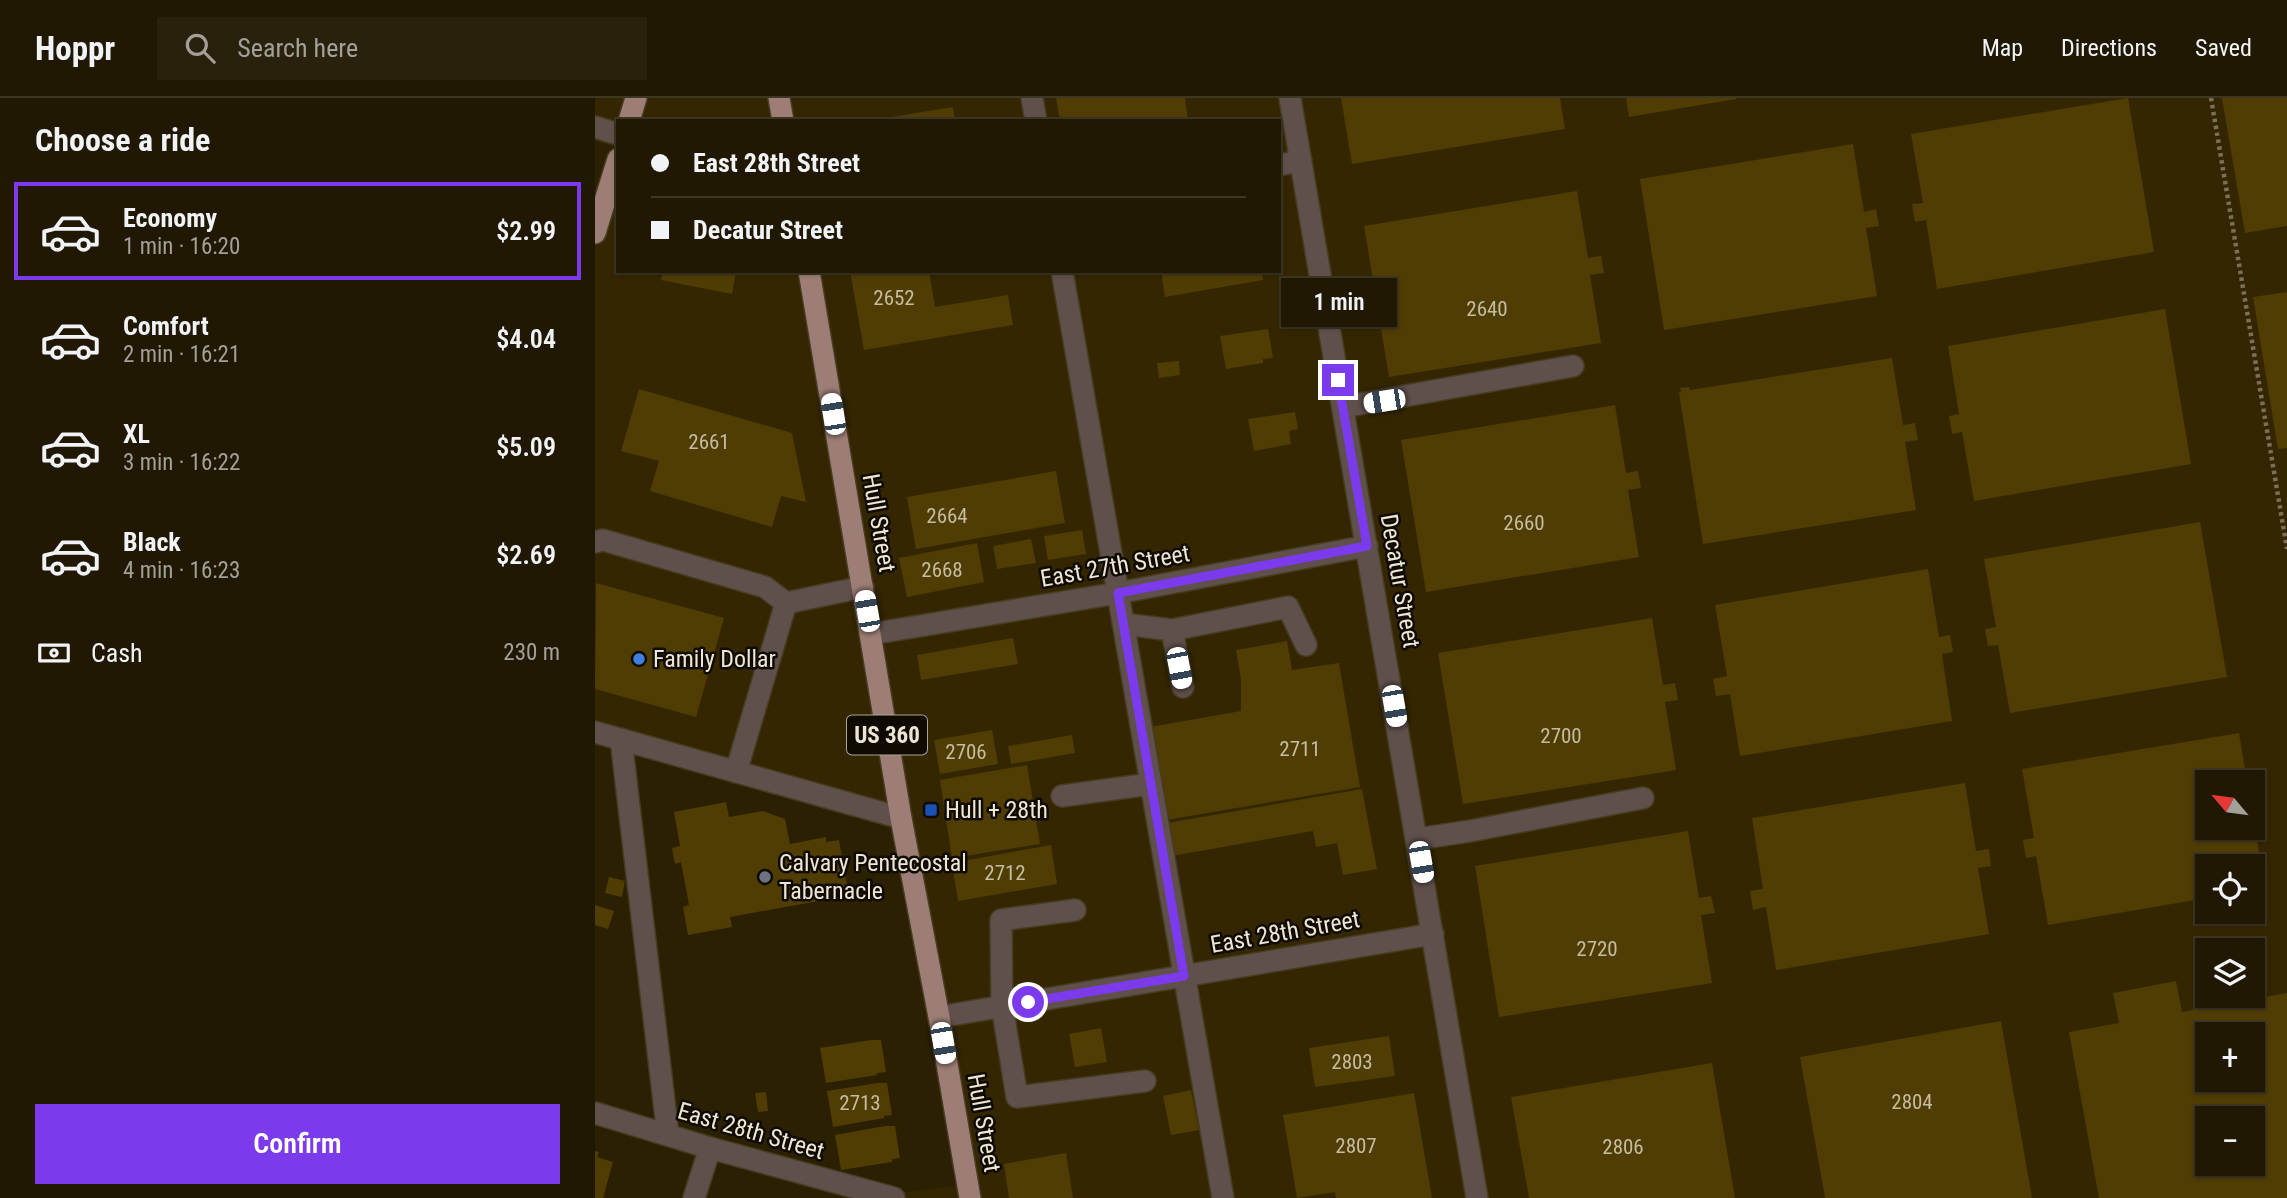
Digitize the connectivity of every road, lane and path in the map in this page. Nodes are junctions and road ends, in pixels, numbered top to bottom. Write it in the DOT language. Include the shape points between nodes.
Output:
graph roads {
  1 [pos="636,98"];
  2 [pos="779,98"];
  3 [pos="1032,98"];
  4 [pos="1290,98"];
  5 [pos="2211,98"];
  6 [pos="630,119"];
  7 [pos="783,119"];
  8 [pos="1036,119"];
  9 [pos="595,127"];
  10 [pos="616,134"];
  11 [pos="1301,161"];
  12 [pos="616,165"];
  13 [pos="1281,165"];
  14 [pos="595,233"];
  15 [pos="809,273"];
  16 [pos="1062,273"];
  17 [pos="1573,366"];
  18 [pos="1343,407"];
  19 [pos="595,542"];
  20 [pos="1367,546"];
  21 [pos="2287,548"];
  22 [pos="863,587"];
  23 [pos="1118,593"];
  24 [pos="786,603"];
  25 [pos="1123,624"];
  26 [pos="1172,630"];
  27 [pos="871,634"];
  28 [pos="1306,645"];
  29 [pos="1183,687"];
  30 [pos="595,732"];
  31 [pos="621,739"];
  32 [pos="736,772"];
  33 [pos="1151,784"];
  34 [pos="1062,796"];
  35 [pos="1643,799"];
  36 [pos="901,818"];
  37 [pos="1417,839"];
  38 [pos="1075,910"];
  39 [pos="1433,934"];
  40 [pos="1184,976"];
  41 [pos="1002,1006"];
  42 [pos="939,1017"];
  43 [pos="1145,1081"];
  44 [pos="595,1113"];
  45 [pos="668,1135"];
  46 [pos="710,1148"];
  47 [pos="694,1198"];
  48 [pos="894,1198"];
  49 [pos="970,1198"];
  50 [pos="1223,1198"];
  51 [pos="1477,1198"];
  1 -- 6 [label="main road"];
  2 -- 7 [label="main road"];
  3 -- 8 [label="street"];
  4 -- 11 [label="street, Decatur Street"];
  5 -- 21 [label="path"];
  9 -- 10 [label="street"];
  11 -- 13 [label="street"];
  11 -- 18 [label="street, Decatur Street"];
  12 -- 14 [label="main road"];
  15 -- 22 [label="main road, Hull Street / US 360"];
  16 -- 23 [label="street"];
  17 -- 18 [label="street"];
  18 -- 20 [label="street, Decatur Street"];
  19 -- 24 [label="street" via="603,540 765,587"];
  20 -- 23 [label="street, East 27th Street"];
  20 -- 37 [label="street, Decatur Street"];
  22 -- 24 [label="street"];
  22 -- 27 [label="main road, Hull Street / US 360"];
  23 -- 25 [label="street"];
  23 -- 27 [label="street, East 27th Street"];
  24 -- 32 [label="street"];
  25 -- 26 [label="street"];
  25 -- 33 [label="street"];
  26 -- 28 [label="street" via="1288,607"];
  26 -- 29 [label="street"];
  27 -- 36 [label="main road, Hull Street / US 360"];
  30 -- 31 [label="street"];
  31 -- 32 [label="street"];
  31 -- 45 [label="street"];
  32 -- 36 [label="street"];
  33 -- 34 [label="street"];
  33 -- 40 [label="street"];
  35 -- 37 [label="street"];
  36 -- 42 [label="main road, Hull Street / US 360"];
  37 -- 39 [label="street, Decatur Street"];
  38 -- 41 [label="street" via="1002,920"];
  39 -- 40 [label="street, East 28th Street"];
  39 -- 51 [label="street, Decatur Street"];
  40 -- 41 [label="street, East 28th Street"];
  40 -- 50 [label="street"];
  41 -- 42 [label="street, East 28th Street"];
  41 -- 43 [label="street" via="1017,1097"];
  42 -- 49 [label="main road, Hull Street / US 360"];
  44 -- 45 [label="street, East 28th Street"];
  45 -- 46 [label="street, East 28th Street"];
  46 -- 47 [label="street"];
  46 -- 48 [label="street, East 28th Street"];
}
